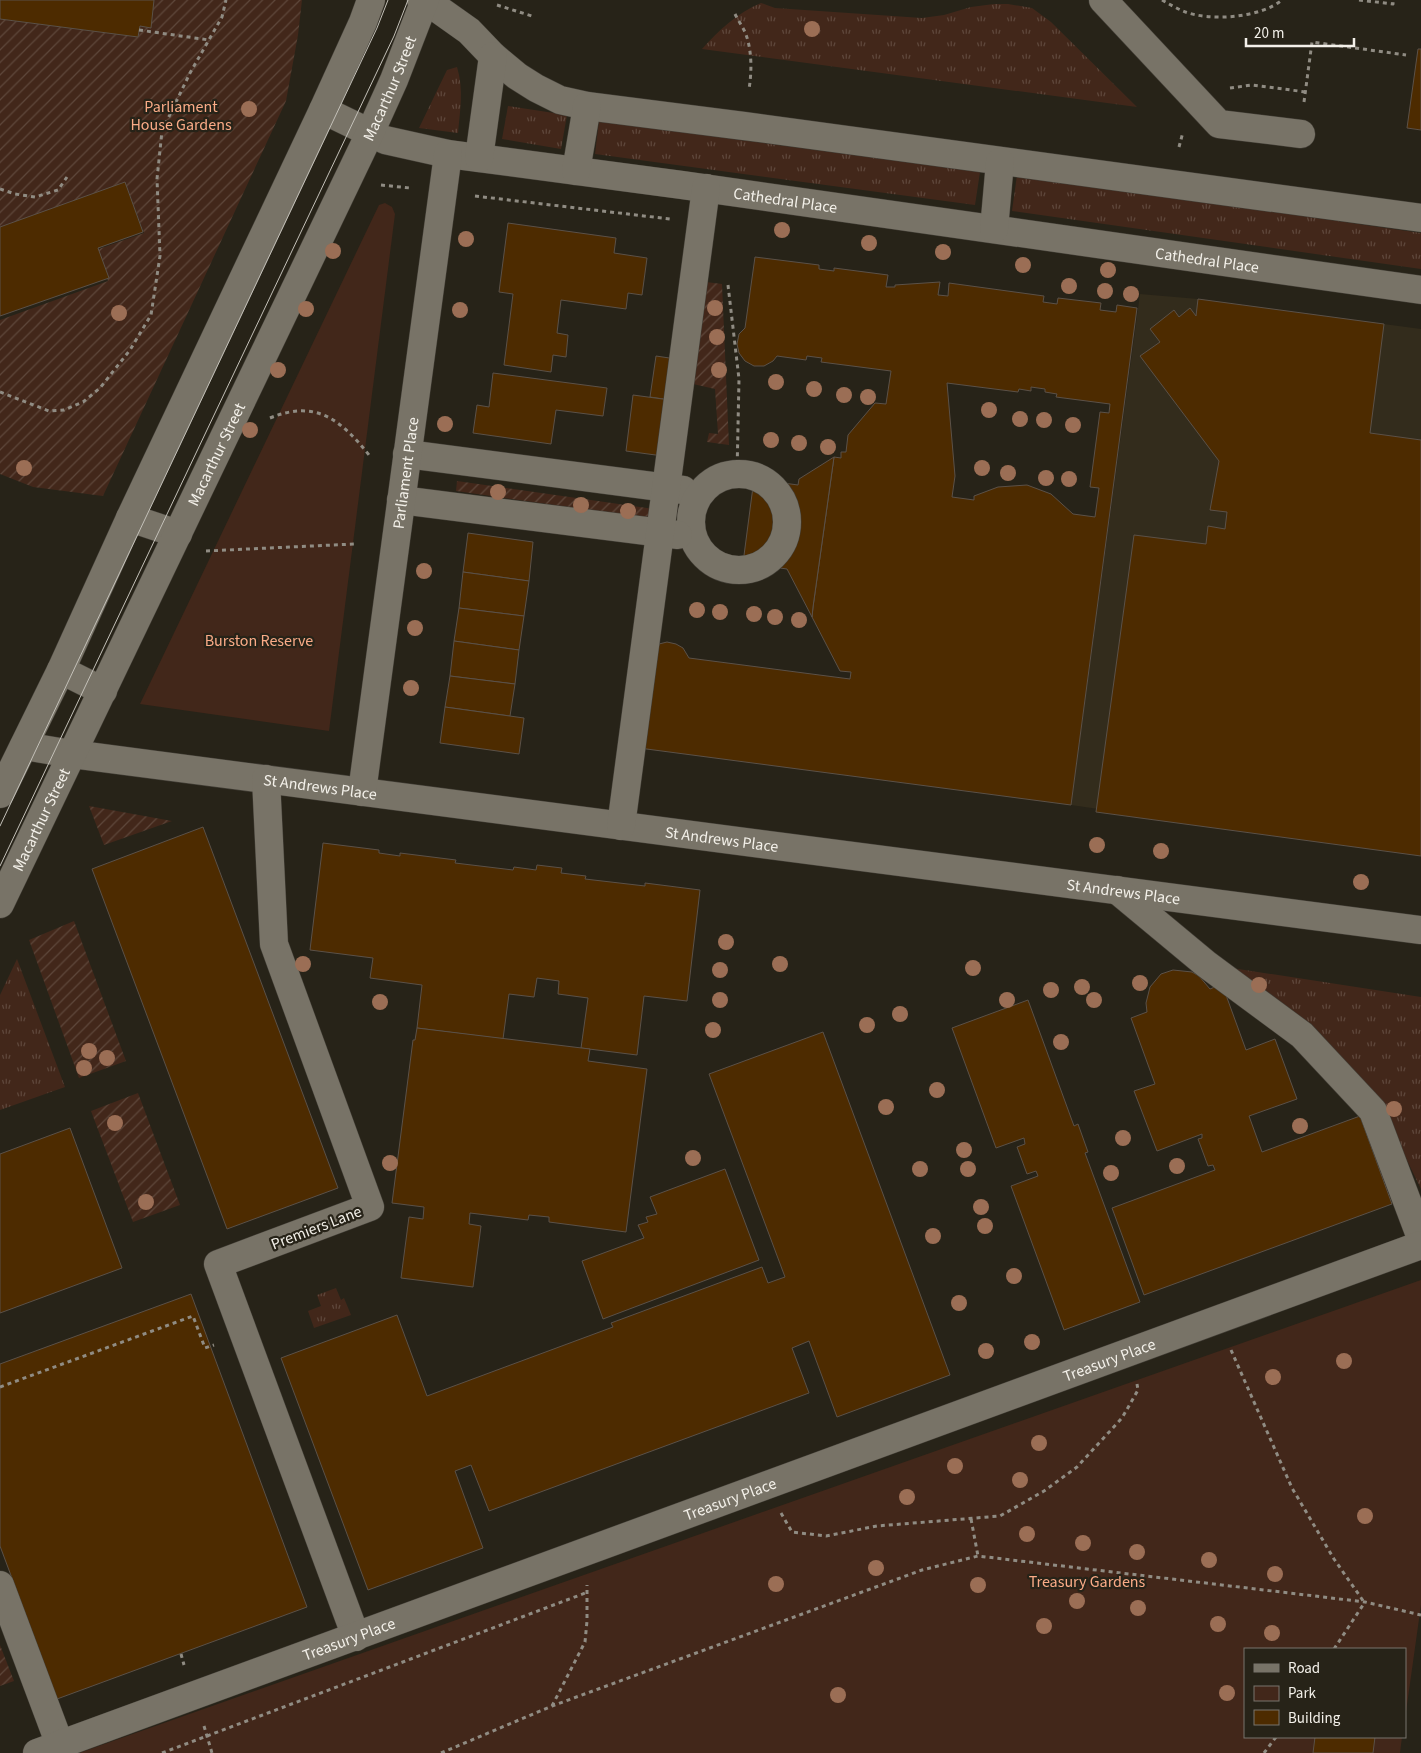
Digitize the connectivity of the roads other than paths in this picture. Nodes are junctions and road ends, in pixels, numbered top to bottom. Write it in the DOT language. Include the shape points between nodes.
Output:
graph roads {
  1 [pos="371,0"];
  2 [pos="1103,0"];
  3 [pos="424,1"];
  4 [pos="493,56"];
  5 [pos="587,106"];
  6 [pos="323,110"];
  7 [pos="370,133"];
  8 [pos="1300,134"];
  9 [pos="448,154"];
  10 [pos="479,158"];
  11 [pos="1000,162"];
  12 [pos="576,171"];
  13 [pos="706,188"];
  14 [pos="1421,218"];
  15 [pos="994,229"];
  16 [pos="1421,290"];
  17 [pos="407,454"];
  18 [pos="666,488"];
  19 [pos="700,493"];
  20 [pos="401,500"];
  21 [pos="130,518"];
  22 [pos="660,533"];
  23 [pos="178,534"];
  24 [pos="692,536"];
  25 [pos="61,670"];
  26 [pos="103,691"];
  27 [pos="24,746"];
  28 [pos="72,754"];
  29 [pos="266,779"];
  30 [pos="362,792"];
  31 [pos="0,794"];
  32 [pos="621,826"];
  33 [pos="1117,890"];
  34 [pos="0,904"];
  35 [pos="1421,930"];
  36 [pos="1421,1238"];
  37 [pos="1421,1245"];
  38 [pos="0,1584"];
  39 [pos="356,1637"];
  40 [pos="48,1749"];
  1 -- 6 [label="street"];
  2 -- 8 [label="street" via="1219,124"];
  3 -- 4 [label="street" via="469,31"];
  3 -- 7 [label="street, Macarthur Street" via="398,72"];
  4 -- 5 [label="street" via="548,95"];
  4 -- 10 [label="street"];
  5 -- 11 [label="street"];
  5 -- 12 [label="street"];
  6 -- 7 [label="street, Cathedral Place"];
  6 -- 21 [label="street"];
  7 -- 9 [label="street, Cathedral Place" via="398,144"];
  7 -- 23 [label="street, Macarthur Street"];
  9 -- 10 [label="street, Cathedral Place"];
  9 -- 17 [label="street, Parliament Place"];
  10 -- 12 [label="street, Cathedral Place"];
  11 -- 14 [label="street"];
  11 -- 15 [label="street"];
  12 -- 13 [label="street, Cathedral Place"];
  13 -- 15 [label="street, Cathedral Place"];
  13 -- 18 [label="street"];
  15 -- 16 [label="street, Cathedral Place"];
  17 -- 18 [label="street"];
  17 -- 20 [label="street, Parliament Place"];
  18 -- 19 [label="street"];
  18 -- 22 [label="street"];
  19 -- 24 [label="street" via="691,514"];
  19 -- 24 [label="street" via="727,475 759,478 782,499 787,531 771,559 742,571 726,569 711,562 699,551"];
  20 -- 22 [label="street"];
  20 -- 30 [label="street, Parliament Place"];
  21 -- 23 [label="street"];
  21 -- 25 [label="street"];
  22 -- 24 [label="street"];
  22 -- 32 [label="street"];
  23 -- 26 [label="street, Macarthur Street"];
  25 -- 26 [label="street"];
  25 -- 27 [label="street"];
  26 -- 28 [label="street, Macarthur Street"];
  27 -- 28 [label="street, St Andrews Place"];
  27 -- 31 [label="street"];
  28 -- 29 [label="street, St Andrews Place"];
  28 -- 34 [label="street, Macarthur Street"];
  29 -- 30 [label="street, St Andrews Place"];
  29 -- 39 [label="street, Premiers Lane" via="274,944 370,1207 218,1264"];
  30 -- 32 [label="street, St Andrews Place"];
  32 -- 33 [label="street, St Andrews Place"];
  33 -- 35 [label="street, St Andrews Place"];
  33 -- 36 [label="street" via="1206,964 1302,1035 1373,1110"];
  37 -- 39 [label="street, Treasury Place"];
  38 -- 40 [label="street"];
  39 -- 40 [label="street, Treasury Place"];
}
